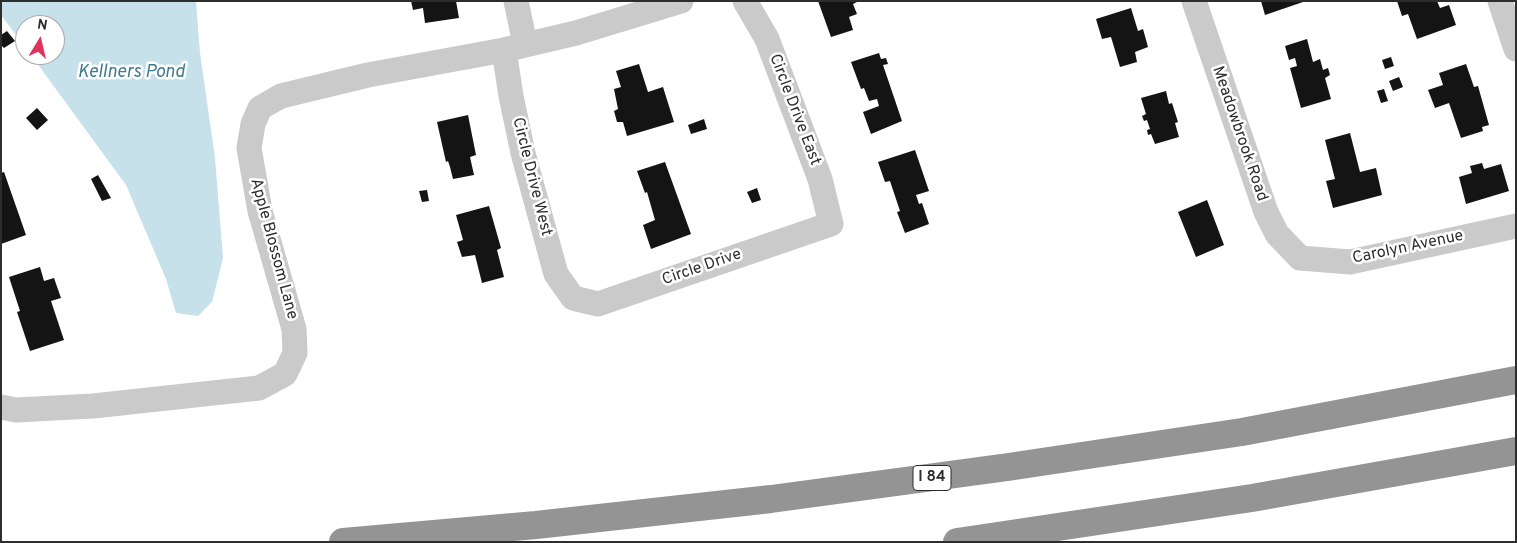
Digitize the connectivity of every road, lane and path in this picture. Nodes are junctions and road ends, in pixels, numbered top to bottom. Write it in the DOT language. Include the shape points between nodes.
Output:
graph roads {
  1 [pos="516,1"];
  2 [pos="681,1"];
  3 [pos="745,1"];
  4 [pos="1194,1"];
  5 [pos="1500,1"];
  6 [pos="514,47"];
  7 [pos="1516,49"];
  8 [pos="831,224"];
  9 [pos="1516,226"];
  10 [pos="1300,258"];
  11 [pos="573,298"];
  12 [pos="1516,380"];
  13 [pos="1,407"];
  14 [pos="1516,452"];
  15 [pos="344,542"];
  16 [pos="957,542"];
  1 -- 6 [label="street, Circle Drive West"];
  2 -- 6 [label="street" via="576,33"];
  3 -- 8 [label="street, Circle Drive East" via="767,39 820,179"];
  4 -- 10 [label="street, Meadowbrook Road" via="1266,212 1277,234"];
  5 -- 7 [label="street"];
  6 -- 11 [label="street, Circle Drive West" via="511,96 524,153 556,274"];
  6 -- 13 [label="street, Apple Blossom Lane" via="368,75 281,96 260,108 253,124 249,148 260,211 294,329 295,353 285,374 259,388 93,406 16,410"];
  8 -- 11 [label="street, Circle Drive" via="598,304"];
  9 -- 10 [label="street, Carolyn Avenue" via="1350,262"];
  12 -- 15 [label="highway, I 84" via="1242,432 1008,468 771,500"];
  14 -- 16 [label="highway" via="1252,498"];
}
